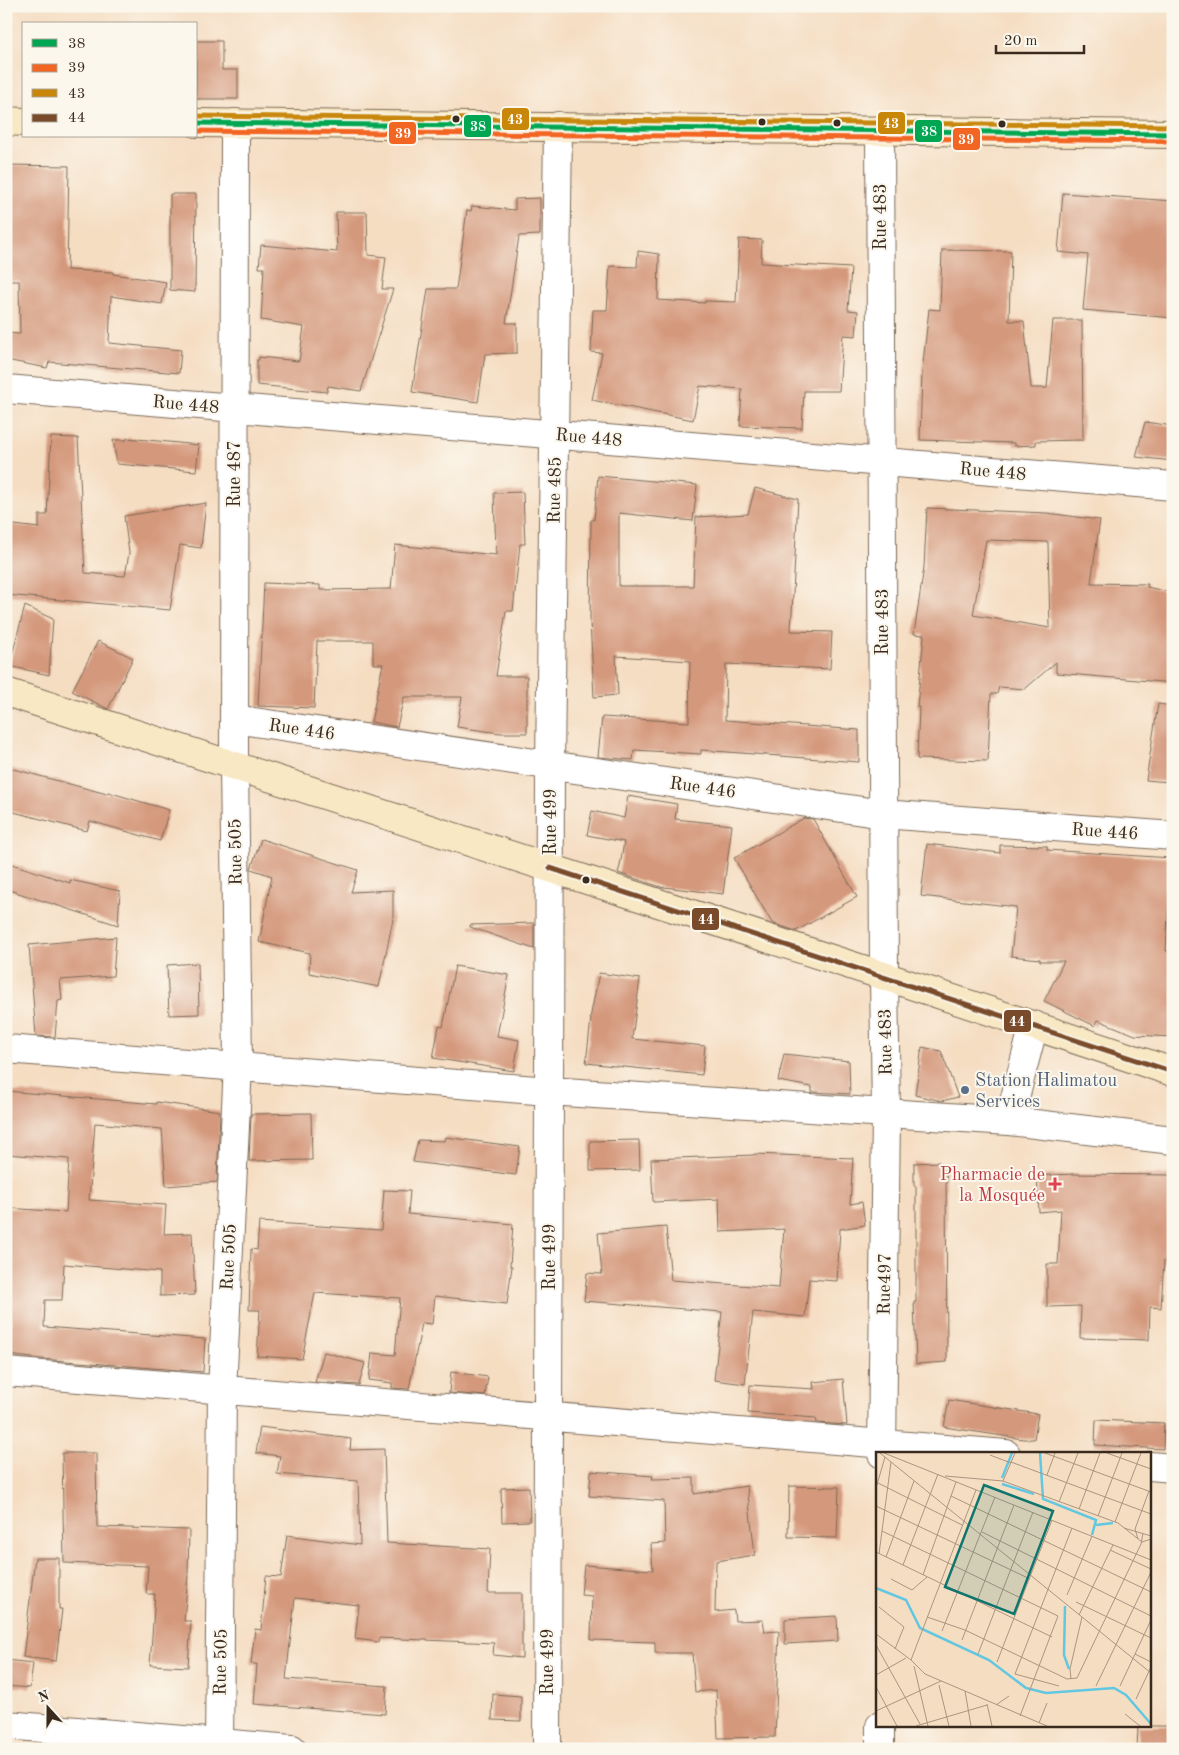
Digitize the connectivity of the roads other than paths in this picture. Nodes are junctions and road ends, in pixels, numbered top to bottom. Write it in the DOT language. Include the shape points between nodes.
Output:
graph roads {
  1 [pos="6,122"];
  2 [pos="22,122"];
  3 [pos="198,123"];
  4 [pos="235,124"];
  5 [pos="558,126"];
  6 [pos="880,130"];
  7 [pos="1173,134"];
  8 [pos="6,389"];
  9 [pos="234,408"];
  10 [pos="555,435"];
  11 [pos="881,461"];
  12 [pos="1173,486"];
  13 [pos="6,692"];
  14 [pos="234,719"];
  15 [pos="234,765"];
  16 [pos="550,765"];
  17 [pos="883,814"];
  18 [pos="1173,836"];
  19 [pos="550,868"];
  20 [pos="884,976"];
  21 [pos="1034,1025"];
  22 [pos="6,1049"];
  23 [pos="238,1066"];
  24 [pos="1173,1072"];
  25 [pos="549,1091"];
  26 [pos="886,1113"];
  27 [pos="1009,1121"];
  28 [pos="1173,1140"];
  29 [pos="6,1372"];
  30 [pos="222,1390"];
  31 [pos="548,1417"];
  32 [pos="882,1449"];
  33 [pos="956,1452"];
  34 [pos="1152,1466"];
  35 [pos="1173,1468"];
  36 [pos="6,1725"];
  37 [pos="880,1728"];
  38 [pos="219,1746"];
  39 [pos="292,1749"];
  40 [pos="547,1749"];
  41 [pos="880,1749"];
  1 -- 2 [label="street"];
  3 -- 4 [label="street"];
  4 -- 5 [label="street"];
  4 -- 9 [label="street, Rue 487"];
  5 -- 6 [label="street"];
  5 -- 10 [label="street, Rue 485"];
  6 -- 7 [label="street"];
  6 -- 11 [label="street, Rue 483"];
  8 -- 9 [label="street, Rue 448"];
  9 -- 10 [label="street, Rue 448"];
  9 -- 14 [label="street, Rue 487"];
  10 -- 11 [label="street, Rue 448"];
  10 -- 16 [label="street, Rue 485"];
  11 -- 12 [label="street, Rue 448"];
  11 -- 17 [label="street, Rue 483"];
  13 -- 15 [label="street"];
  14 -- 15 [label="street, Rue 487"];
  14 -- 16 [label="street, Rue 446"];
  15 -- 19 [label="street"];
  15 -- 23 [label="street, Rue 505"];
  16 -- 17 [label="street, Rue 446"];
  16 -- 19 [label="street, Rue 499"];
  17 -- 18 [label="street, Rue 446"];
  17 -- 20 [label="street, Rue 483"];
  19 -- 20 [label="street"];
  19 -- 25 [label="street, Rue 499"];
  20 -- 21 [label="street"];
  20 -- 26 [label="street, Rue 483"];
  21 -- 24 [label="street"];
  21 -- 27 [label="street"];
  22 -- 23 [label="street"];
  23 -- 25 [label="street"];
  23 -- 30 [label="street, Rue 505"];
  25 -- 26 [label="street"];
  25 -- 31 [label="street, Rue 499"];
  26 -- 27 [label="street"];
  26 -- 32 [label="street, Rue497"];
  27 -- 28 [label="street"];
  29 -- 30 [label="street"];
  30 -- 31 [label="street"];
  30 -- 38 [label="street, Rue 505"];
  31 -- 32 [label="street"];
  31 -- 40 [label="street, Rue 499"];
  32 -- 33 [label="street"];
  34 -- 35 [label="street"];
  36 -- 38 [label="street"];
  37 -- 41 [label="street"];
  38 -- 39 [label="street"];
}
